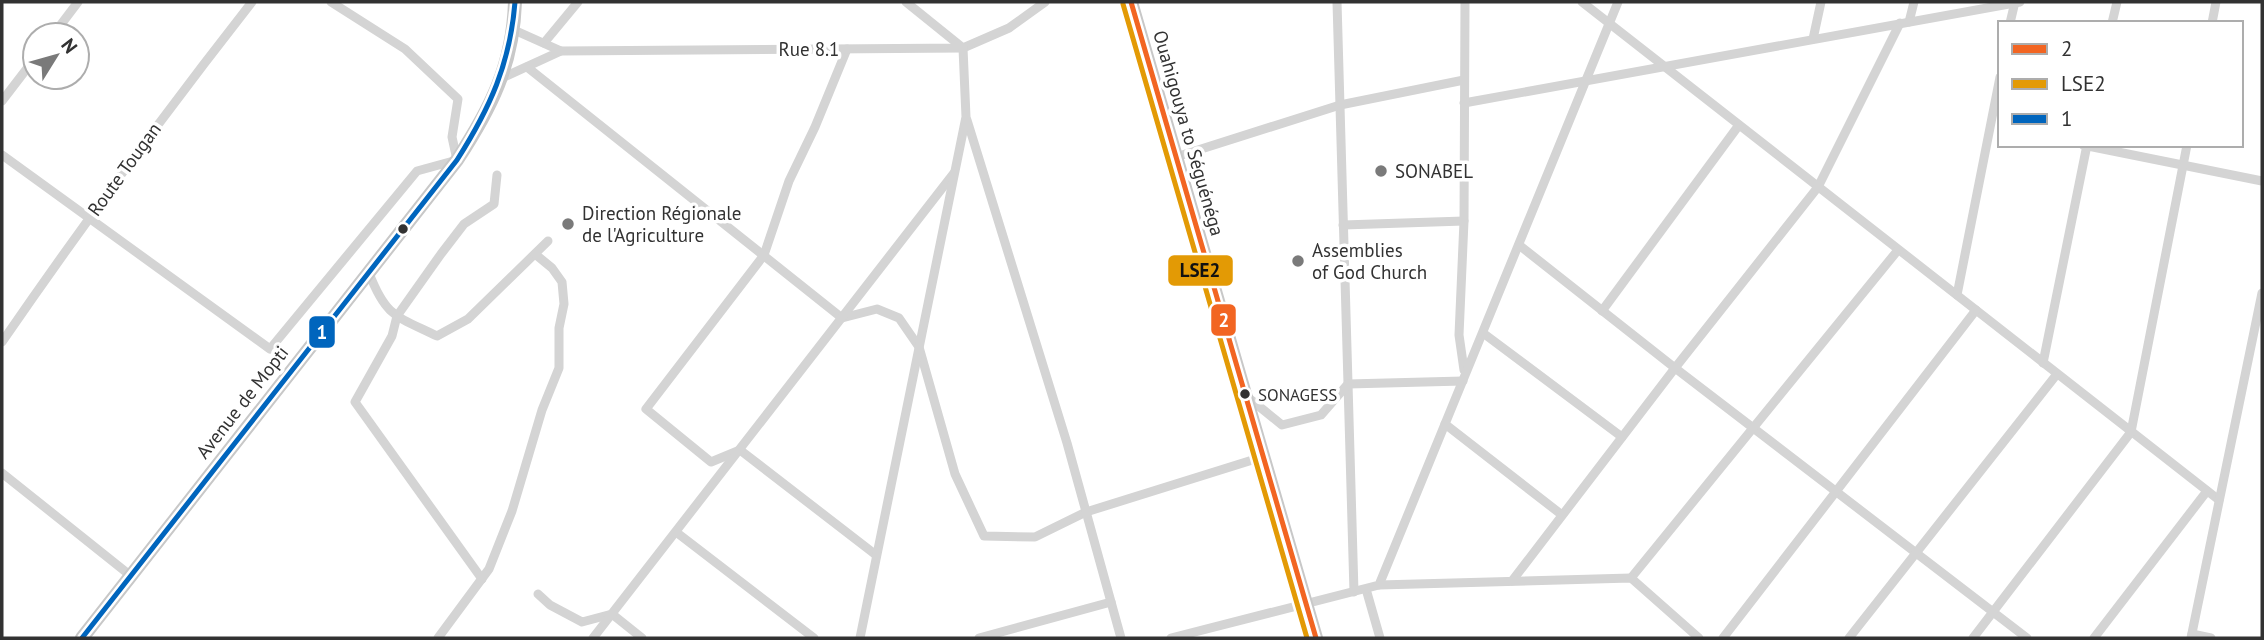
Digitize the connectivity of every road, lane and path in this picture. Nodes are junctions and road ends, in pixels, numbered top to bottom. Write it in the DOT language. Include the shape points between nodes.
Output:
graph roads {
  1 [pos="78,2"];
  2 [pos="252,2"];
  3 [pos="331,2"];
  4 [pos="515,2"];
  5 [pos="578,2"];
  6 [pos="906,2"];
  7 [pos="1045,2"];
  8 [pos="1131,2"];
  9 [pos="1337,2"];
  10 [pos="1465,2"];
  11 [pos="1582,2"];
  12 [pos="1618,2"];
  13 [pos="1821,2"];
  14 [pos="1914,2"];
  15 [pos="2016,2"];
  16 [pos="2117,2"];
  17 [pos="2216,2"];
  18 [pos="64,21"];
  19 [pos="2011,21"];
  20 [pos="2112,21"];
  21 [pos="2212,21"];
  22 [pos="1904,22"];
  23 [pos="1610,23"];
  24 [pos="514,30"];
  25 [pos="1812,39"];
  26 [pos="544,43"];
  27 [pos="963,48"];
  28 [pos="847,49"];
  29 [pos="561,51"];
  30 [pos="527,66"];
  31 [pos="1666,68"];
  32 [pos="21,77"];
  33 [pos="502,78"];
  34 [pos="1464,80"];
  35 [pos="1586,81"];
  36 [pos="1998,97"];
  37 [pos="2,102"];
  38 [pos="1464,103"];
  39 [pos="1340,105"];
  40 [pos="966,117"];
  41 [pos="1739,125"];
  42 [pos="1995,126"];
  43 [pos="2086,147"];
  44 [pos="2091,147"];
  45 [pos="2188,147"];
  46 [pos="2,155"];
  47 [pos="1176,157"];
  48 [pos="457,160"];
  49 [pos="2184,164"];
  50 [pos="955,172"];
  51 [pos="497,175"];
  52 [pos="2262,181"];
  53 [pos="1818,187"];
  54 [pos="88,218"];
  55 [pos="1464,221"];
  56 [pos="1343,225"];
  57 [pos="548,241"];
  58 [pos="1519,245"];
  59 [pos="1898,250"];
  60 [pos="535,254"];
  61 [pos="764,256"];
  62 [pos="369,272"];
  63 [pos="2262,293"];
  64 [pos="1957,295"];
  65 [pos="1976,310"];
  66 [pos="1602,311"];
  67 [pos="397,316"];
  68 [pos="842,318"];
  69 [pos="1483,333"];
  70 [pos="2,342"];
  71 [pos="919,347"];
  72 [pos="2043,363"];
  73 [pos="1675,368"];
  74 [pos="2057,374"];
  75 [pos="1464,377"];
  76 [pos="1348,384"];
  77 [pos="1244,394"];
  78 [pos="1445,425"];
  79 [pos="1752,428"];
  80 [pos="2131,432"];
  81 [pos="1622,437"];
  82 [pos="740,450"];
  83 [pos="1262,457"];
  84 [pos="2,473"];
  85 [pos="1835,491"];
  86 [pos="2207,491"];
  87 [pos="2219,500"];
  88 [pos="1086,512"];
  89 [pos="1562,515"];
  90 [pos="676,533"];
  91 [pos="1916,553"];
  92 [pos="876,555"];
  93 [pos="131,576"];
  94 [pos="1631,578"];
  95 [pos="482,579"];
  96 [pos="1512,581"];
  97 [pos="1379,585"];
  98 [pos="1366,589"];
  99 [pos="1354,592"];
  100 [pos="538,594"];
  101 [pos="1111,602"];
  102 [pos="1305,604"];
  103 [pos="1993,613"];
  104 [pos="612,614"];
  105 [pos="2191,636"];
  106 [pos="82,638"];
  107 [pos="439,638"];
  108 [pos="593,638"];
  109 [pos="642,638"];
  110 [pos="814,638"];
  111 [pos="860,638"];
  112 [pos="979,638"];
  113 [pos="1121,638"];
  114 [pos="1171,638"];
  115 [pos="1316,638"];
  116 [pos="1380,638"];
  117 [pos="1699,638"];
  118 [pos="1723,638"];
  119 [pos="1849,638"];
  120 [pos="1973,638"];
  121 [pos="2026,638"];
  122 [pos="2094,638"];
  123 [pos="2211,638"];
  1 -- 18 [label="street"];
  2 -- 54 [label="street, Route Tougan"];
  3 -- 48 [label="street" via="405,49 458,99 452,137"];
  4 -- 24 [label="main road, Avenue de Mopti"];
  5 -- 26 [label="street"];
  6 -- 27 [label="street"];
  7 -- 27 [label="street, Rue 8.1" via="1009,28"];
  8 -- 47 [label="main road, Ouahigouya to Séguénéga"];
  9 -- 39 [label="street"];
  10 -- 34 [label="street"];
  11 -- 23 [label="street"];
  12 -- 23 [label="street"];
  13 -- 25 [label="street"];
  14 -- 22 [label="street"];
  15 -- 19 [label="street"];
  15 -- 22 [label="street"];
  16 -- 20 [label="street"];
  17 -- 21 [label="street"];
  22 -- 25 [label="street"];
  22 -- 53 [label="street"];
  23 -- 31 [label="street"];
  23 -- 35 [label="street"];
  24 -- 26 [label="street, Rue 8.1"];
  24 -- 33 [label="main road, Avenue de Mopti"];
  25 -- 31 [label="street"];
  26 -- 29 [label="street, Rue 8.1"];
  27 -- 28 [label="street, Rue 8.1"];
  27 -- 40 [label="street"];
  28 -- 29 [label="street, Rue 8.1"];
  28 -- 61 [label="street" via="789,181"];
  29 -- 30 [label="street, Rue 8.1"];
  30 -- 33 [label="street, Rue 8.1"];
  30 -- 61 [label="street"];
  31 -- 35 [label="street"];
  31 -- 41 [label="street"];
  32 -- 37 [label="street"];
  33 -- 48 [label="main road, Avenue de Mopti" via="485,117"];
  34 -- 38 [label="street"];
  34 -- 39 [label="street"];
  35 -- 38 [label="street"];
  35 -- 58 [label="street"];
  36 -- 42 [label="street"];
  38 -- 55 [label="street"];
  39 -- 47 [label="street"];
  39 -- 56 [label="street"];
  40 -- 50 [label="street"];
  40 -- 88 [label="street"];
  41 -- 53 [label="street"];
  41 -- 66 [label="street"];
  42 -- 64 [label="street"];
  43 -- 72 [label="street"];
  44 -- 49 [label="street"];
  45 -- 49 [label="street"];
  46 -- 54 [label="street"];
  47 -- 77 [label="main road, Ouahigouya to Séguénéga"];
  48 -- 54 [label="street" via="416,171 270,349"];
  48 -- 62 [label="main road, Avenue de Mopti"];
  49 -- 52 [label="street"];
  49 -- 80 [label="street"];
  50 -- 68 [label="street"];
  50 -- 71 [label="street"];
  51 -- 67 [label="street" via="494,204 464,224"];
  53 -- 59 [label="street"];
  53 -- 73 [label="street"];
  54 -- 70 [label="street, Route Tougan"];
  55 -- 56 [label="street"];
  55 -- 75 [label="street" via="1459,335"];
  56 -- 76 [label="street"];
  57 -- 60 [label="street"];
  58 -- 66 [label="street"];
  58 -- 69 [label="street"];
  59 -- 64 [label="street"];
  59 -- 79 [label="street"];
  60 -- 67 [label="street" via="468,319 437,336"];
  60 -- 95 [label="street" via="562,282 559,368 512,510"];
  61 -- 68 [label="street"];
  61 -- 82 [label="street" via="646,409 711,462"];
  62 -- 67 [label="street" via="379,298"];
  62 -- 93 [label="main road, Avenue de Mopti"];
  63 -- 87 [label="street"];
  64 -- 65 [label="street"];
  65 -- 72 [label="street"];
  65 -- 85 [label="street"];
  66 -- 73 [label="street"];
  67 -- 95 [label="street" via="392,336 355,402"];
  68 -- 71 [label="street" via="877,309 899,318"];
  68 -- 82 [label="street"];
  69 -- 75 [label="street"];
  69 -- 81 [label="street"];
  71 -- 88 [label="street" via="955,474 984,536 1035,537"];
  71 -- 92 [label="street"];
  72 -- 74 [label="street"];
  73 -- 79 [label="street"];
  73 -- 81 [label="street"];
  74 -- 80 [label="street"];
  74 -- 91 [label="street"];
  75 -- 76 [label="street"];
  75 -- 78 [label="street"];
  76 -- 77 [label="street" via="1321,415 1282,425"];
  76 -- 99 [label="street"];
  77 -- 83 [label="main road, Ouahigouya to Séguénéga"];
  78 -- 89 [label="street"];
  78 -- 97 [label="street"];
  79 -- 85 [label="street"];
  79 -- 94 [label="street"];
  80 -- 86 [label="street"];
  80 -- 103 [label="street"];
  81 -- 89 [label="street"];
  82 -- 90 [label="street"];
  82 -- 92 [label="street"];
  83 -- 88 [label="street"];
  83 -- 102 [label="main road, Ouahigouya to Séguénéga"];
  84 -- 93 [label="street"];
  85 -- 91 [label="street"];
  85 -- 118 [label="street"];
  86 -- 87 [label="street"];
  86 -- 122 [label="street"];
  87 -- 105 [label="street"];
  88 -- 101 [label="street"];
  89 -- 96 [label="street"];
  90 -- 104 [label="street"];
  90 -- 110 [label="street"];
  91 -- 103 [label="street"];
  91 -- 119 [label="street"];
  92 -- 111 [label="street"];
  93 -- 106 [label="main road, Avenue de Mopti"];
  94 -- 96 [label="street"];
  94 -- 117 [label="street"];
  95 -- 107 [label="street"];
  96 -- 97 [label="street"];
  97 -- 98 [label="street"];
  98 -- 99 [label="street"];
  98 -- 116 [label="street"];
  99 -- 102 [label="street"];
  100 -- 104 [label="street" via="582,622"];
  101 -- 112 [label="street"];
  101 -- 113 [label="street"];
  102 -- 114 [label="street"];
  102 -- 115 [label="main road, Ouahigouya to Séguénéga"];
  103 -- 120 [label="street"];
  103 -- 121 [label="street"];
  104 -- 108 [label="street"];
  104 -- 109 [label="street"];
  105 -- 123 [label="street"];
}
